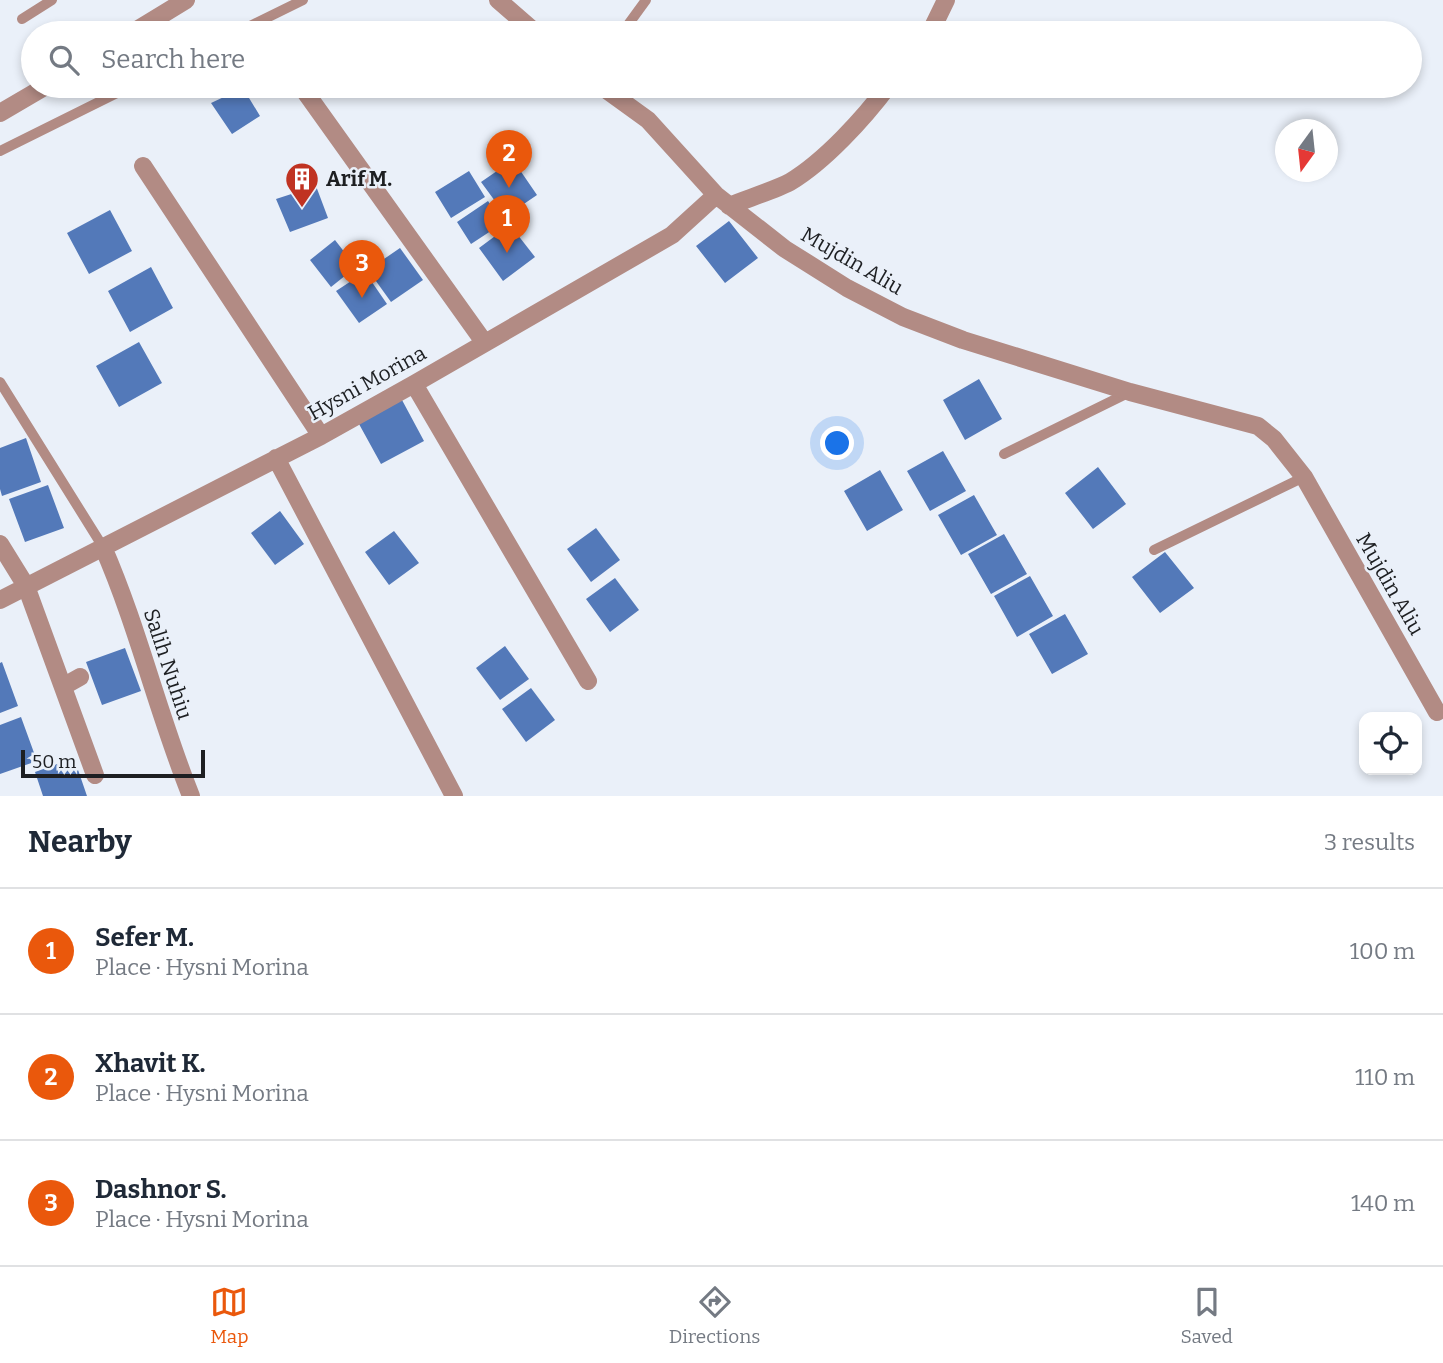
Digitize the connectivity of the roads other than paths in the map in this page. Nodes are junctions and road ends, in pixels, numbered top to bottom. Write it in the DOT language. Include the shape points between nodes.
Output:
graph roads {
  1 [pos="52,0"];
  2 [pos="186,0"];
  3 [pos="303,0"];
  4 [pos="498,0"];
  5 [pos="646,0"];
  6 [pos="946,0"];
  7 [pos="22,19"];
  8 [pos="152,21"];
  9 [pos="260,21"];
  10 [pos="523,21"];
  11 [pos="631,21"];
  12 [pos="936,21"];
  13 [pos="26,98"];
  14 [pos="107,98"];
  15 [pos="310,98"];
  16 [pos="618,98"];
  17 [pos="879,98"];
  18 [pos="0,113"];
  19 [pos="0,151"];
  20 [pos="143,166"];
  21 [pos="722,201"];
  22 [pos="484,342"];
  23 [pos="0,382"];
  24 [pos="414,384"];
  25 [pos="1130,392"];
  26 [pos="321,436"];
  27 [pos="1004,454"];
  28 [pos="276,458"];
  29 [pos="1304,477"];
  30 [pos="0,544"];
  31 [pos="103,547"];
  32 [pos="1154,550"];
  33 [pos="26,586"];
  34 [pos="0,600"];
  35 [pos="80,677"];
  36 [pos="589,681"];
  37 [pos="64,686"];
  38 [pos="1437,712"];
  39 [pos="95,775"];
  40 [pos="191,796"];
  41 [pos="454,796"];
  1 -- 7 [label="lane"];
  2 -- 8 [label="street"];
  3 -- 9 [label="lane"];
  4 -- 10 [label="street"];
  5 -- 11 [label="lane"];
  6 -- 12 [label="street"];
  13 -- 18 [label="street"];
  14 -- 19 [label="lane"];
  15 -- 22 [label="street"];
  16 -- 21 [label="street, Mujdin Aliu" via="648,120"];
  17 -- 21 [label="street" via="832,148 790,182"];
  20 -- 26 [label="street"];
  21 -- 22 [label="street, Hysni Morina"];
  21 -- 25 [label="street, Mujdin Aliu" via="785,249 903,317"];
  22 -- 24 [label="street, Hysni Morina"];
  23 -- 31 [label="lane"];
  24 -- 26 [label="street, Hysni Morina"];
  24 -- 36 [label="street"];
  25 -- 27 [label="lane"];
  25 -- 29 [label="street, Mujdin Aliu" via="1258,426"];
  26 -- 28 [label="street, Hysni Morina"];
  28 -- 31 [label="street, Hysni Morina"];
  28 -- 41 [label="street"];
  29 -- 32 [label="lane"];
  29 -- 38 [label="street, Mujdin Aliu"];
  30 -- 33 [label="street"];
  31 -- 33 [label="street, Hysni Morina"];
  31 -- 40 [label="street, Salih Nuhiu"];
  33 -- 34 [label="street, Hysni Morina"];
  33 -- 37 [label="street"];
  35 -- 37 [label="street"];
  37 -- 39 [label="street"];
}
